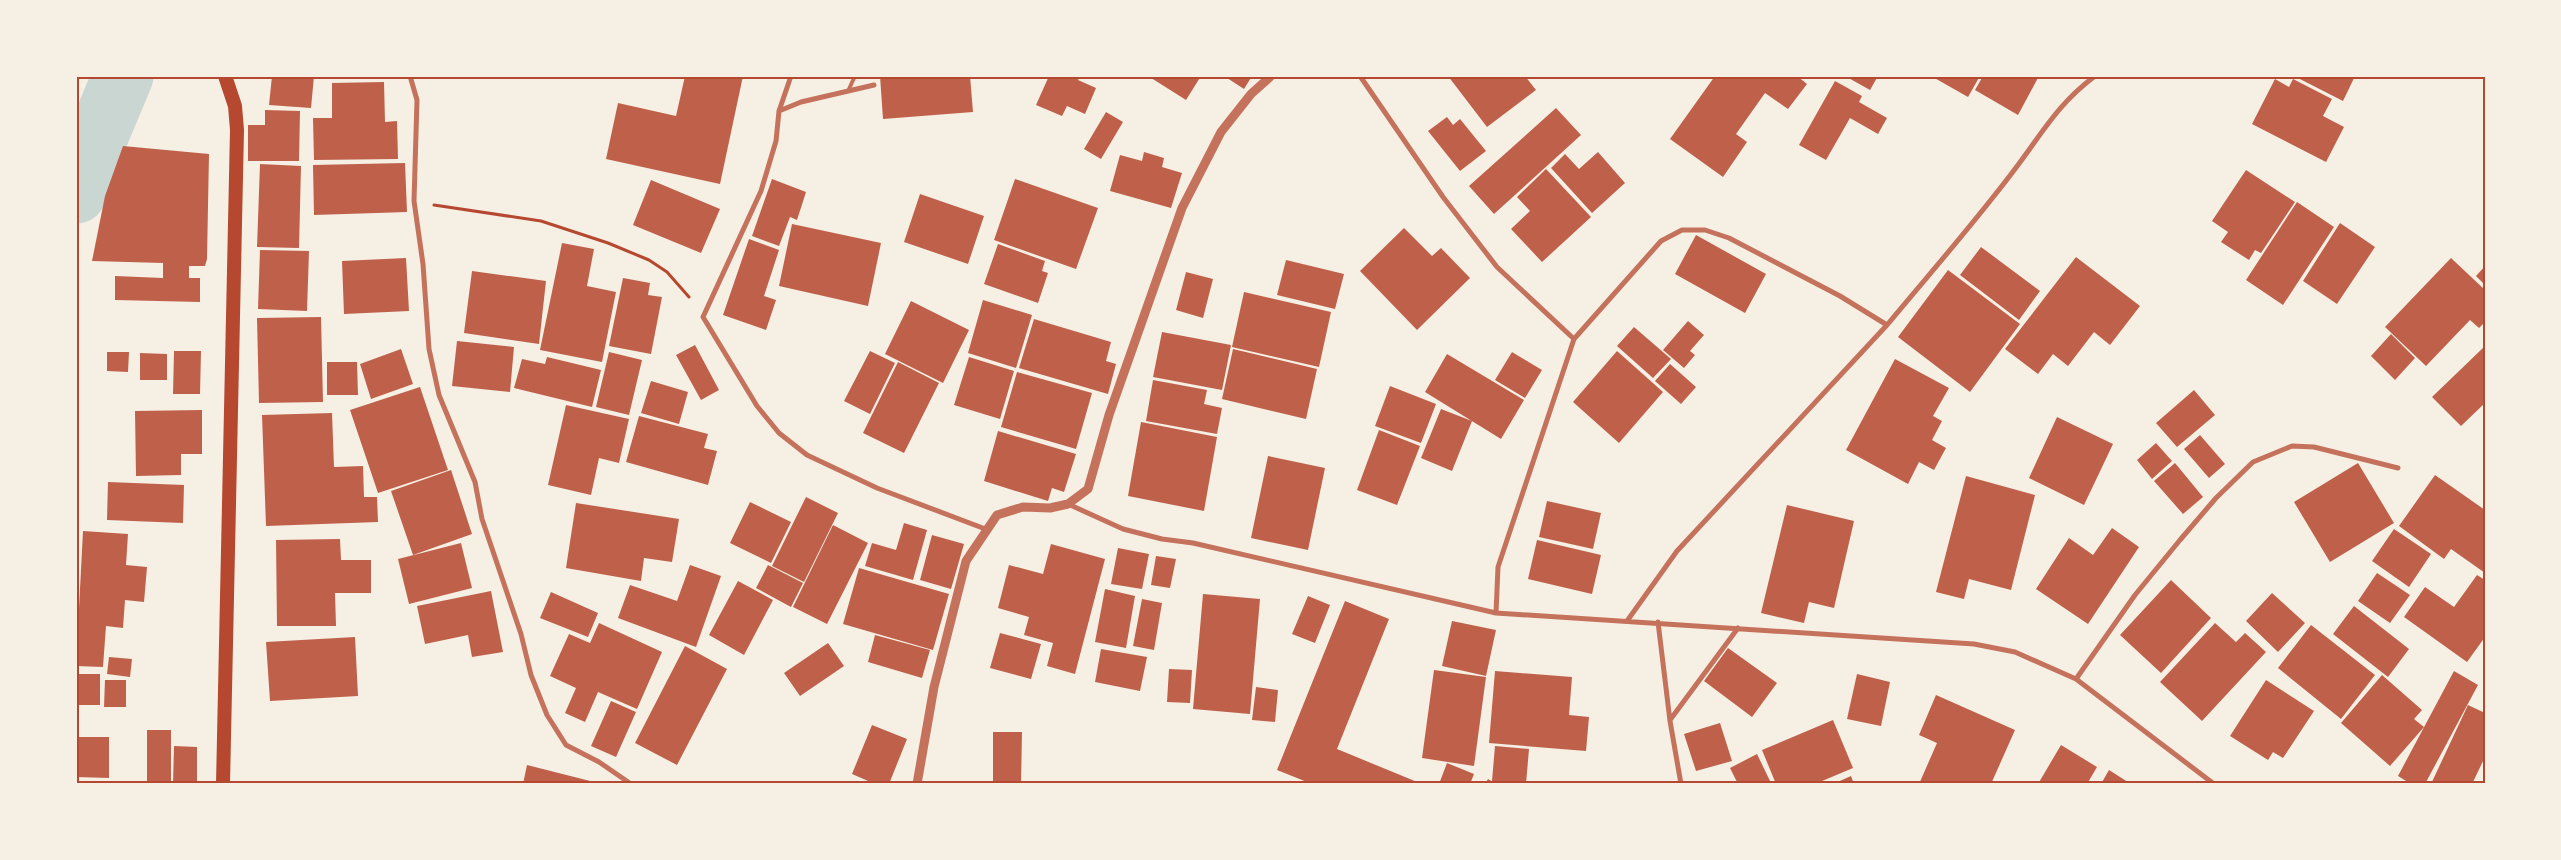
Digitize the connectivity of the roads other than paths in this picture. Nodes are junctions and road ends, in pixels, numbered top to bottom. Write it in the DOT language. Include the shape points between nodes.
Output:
graph roads {
  1 [pos="226,76"];
  2 [pos="410,76"];
  3 [pos="791,76"];
  4 [pos="855,76"];
  5 [pos="1271,76"];
  6 [pos="1360,76"];
  7 [pos="2095,76"];
  8 [pos="2224,76"];
  9 [pos="2240,76"];
  10 [pos="874,85"];
  11 [pos="849,89"];
  12 [pos="779,111"];
  13 [pos="1887,325"];
  14 [pos="1574,339"];
  15 [pos="2398,468"];
  16 [pos="1068,504"];
  17 [pos="988,530"];
  18 [pos="1496,612"];
  19 [pos="1627,621"];
  20 [pos="1658,622"];
  21 [pos="1738,628"];
  22 [pos="2076,679"];
  23 [pos="1670,721"];
  24 [pos="223,784"];
  25 [pos="631,784"];
  26 [pos="917,784"];
  27 [pos="1681,784"];
  28 [pos="2214,784"];
  1 -- 24 [label="highway" via="235,106 237,130"];
  2 -- 25 [label="street" via="417,100 414,202 429,349 439,395 476,482 482,519 546,715 566,745"];
  3 -- 12 [label="street"];
  4 -- 11 [label="lane"];
  5 -- 16 [label="street" via="1251,94 1221,132 1182,208 1109,415 1088,489"];
  6 -- 14 [label="street" via="1443,197 1497,266"];
  7 -- 13 [label="street" via="2051,117 2018,165"];
  8 -- 9 [label="street"];
  10 -- 11 [label="street"];
  11 -- 12 [label="street"];
  12 -- 17 [label="street" via="776,141 761,191 703,317 757,406 779,433 807,455 877,488"];
  13 -- 14 [label="street" via="1840,296 1728,238 1705,230 1682,230 1661,241"];
  13 -- 19 [label="street" via="1677,551"];
  14 -- 18 [label="street" via="1498,567"];
  15 -- 22 [label="street" via="2314,447 2292,446 2253,462 2216,498 2135,594"];
  16 -- 17 [label="street" via="1050,508 1023,507 1004,512 996,515"];
  16 -- 18 [label="street" via="1123,529 1142,534"];
  17 -- 26 [label="street" via="966,562 934,687"];
  18 -- 19 [label="street"];
  19 -- 20 [label="street"];
  20 -- 21 [label="street"];
  20 -- 23 [label="street"];
  21 -- 22 [label="street" via="1974,644 2015,652"];
  21 -- 23 [label="street"];
  22 -- 28 [label="street"];
  23 -- 27 [label="street"];
}
